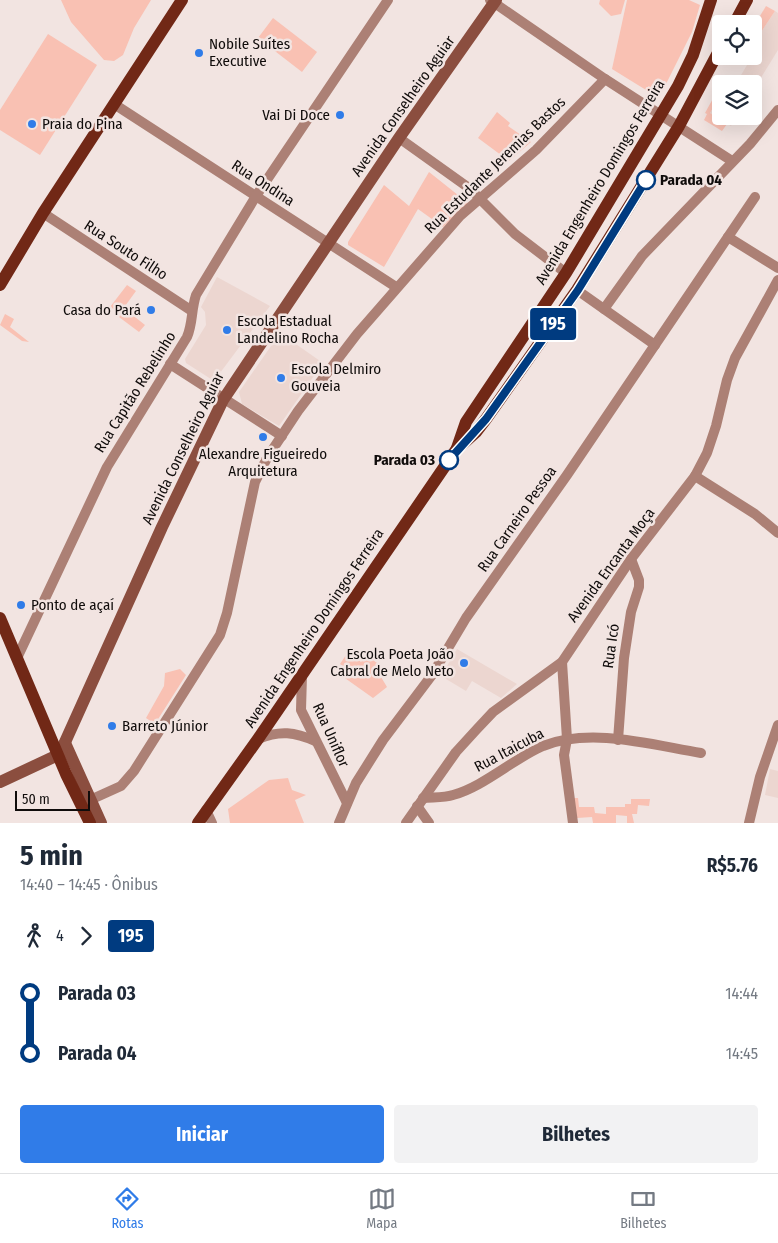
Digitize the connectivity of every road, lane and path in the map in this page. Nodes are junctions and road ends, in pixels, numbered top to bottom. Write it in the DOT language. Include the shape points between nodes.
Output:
graph roads {
  1 [pos="182,0"];
  2 [pos="388,0"];
  3 [pos="711,0"];
  4 [pos="747,0"];
  5 [pos="494,1"];
  6 [pos="739,15"];
  7 [pos="712,64"];
  8 [pos="605,79"];
  9 [pos="114,104"];
  10 [pos="778,111"];
  11 [pos="661,114"];
  12 [pos="679,126"];
  13 [pos="399,138"];
  14 [pos="732,161"];
  15 [pos="256,196"];
  16 [pos="755,197"];
  17 [pos="481,199"];
  18 [pos="43,213"];
  19 [pos="728,237"];
  20 [pos="328,243"];
  21 [pos="778,268"];
  22 [pos="566,273"];
  23 [pos="778,280"];
  24 [pos="0,285"];
  25 [pos="396,288"];
  26 [pos="578,290"];
  27 [pos="604,309"];
  28 [pos="192,311"];
  29 [pos="655,345"];
  30 [pos="170,364"];
  31 [pos="223,400"];
  32 [pos="282,436"];
  33 [pos="456,450"];
  34 [pos="695,476"];
  35 [pos="778,533"];
  36 [pos="631,559"];
  37 [pos="0,618"];
  38 [pos="18,658"];
  39 [pos="562,662"];
  40 [pos="302,675"];
  41 [pos="778,725"];
  42 [pos="258,739"];
  43 [pos="567,739"];
  44 [pos="618,740"];
  45 [pos="315,741"];
  46 [pos="65,743"];
  47 [pos="701,753"];
  48 [pos="58,755"];
  49 [pos="0,782"];
  50 [pos="90,800"];
  51 [pos="420,802"];
  52 [pos="347,803"];
  53 [pos="206,810"];
  54 [pos="90,823"];
  55 [pos="101,823"];
  56 [pos="198,823"];
  57 [pos="212,823"];
  58 [pos="339,823"];
  59 [pos="406,823"];
  60 [pos="429,823"];
  61 [pos="573,823"];
  62 [pos="749,823"];
  1 -- 9 [label="main road"];
  2 -- 15 [label="street, Rua Capitão Rebelinho"];
  3 -- 11 [label="main road, Avenida Engenheiro Domingos Ferreira" via="694,56"];
  4 -- 6 [label="main road"];
  5 -- 8 [label="street"];
  5 -- 13 [label="main road, Avenida Conselheiro Aguiar"];
  7 -- 12 [label="main road, Avenida Engenheiro Domingos Ferreira"];
  8 -- 11 [label="street"];
  8 -- 17 [label="street, Rua Estudante Jeremias Bastos" via="536,150"];
  9 -- 15 [label="street, Rua Ondina"];
  9 -- 18 [label="main road"];
  10 -- 14 [label="street"];
  11 -- 12 [label="street"];
  11 -- 22 [label="main road, Avenida Engenheiro Domingos Ferreira"];
  12 -- 14 [label="street"];
  12 -- 26 [label="main road, Avenida Engenheiro Domingos Ferreira"];
  13 -- 17 [label="street"];
  13 -- 20 [label="main road, Avenida Conselheiro Aguiar"];
  14 -- 27 [label="street" via="642,256"];
  15 -- 20 [label="street, Rua Ondina"];
  15 -- 28 [label="street, Rua Capitão Rebelinho" via="196,295"];
  16 -- 19 [label="street, Rua Carneiro Pessoa"];
  17 -- 22 [label="street" via="518,237"];
  17 -- 25 [label="street, Rua Estudante Jeremias Bastos" via="460,216"];
  18 -- 24 [label="main road"];
  18 -- 28 [label="street, Rua Souto Filho"];
  19 -- 21 [label="street"];
  19 -- 29 [label="street, Rua Carneiro Pessoa"];
  20 -- 25 [label="street, Rua Ondina"];
  20 -- 31 [label="main road, Avenida Conselheiro Aguiar"];
  22 -- 33 [label="main road, Avenida Engenheiro Domingos Ferreira" via="466,422"];
  23 -- 34 [label="street, Avenida Encanta Moça" via="735,358 707,453"];
  25 -- 32 [label="street, Rua Estudante Jeremias Bastos" via="357,334"];
  26 -- 27 [label="street"];
  26 -- 33 [label="main road, Avenida Engenheiro Domingos Ferreira" via="486,419"];
  27 -- 29 [label="street"];
  28 -- 30 [label="street, Rua Capitão Rebelinho" via="191,327"];
  29 -- 52 [label="street, Rua Carneiro Pessoa" via="466,618 432,675 383,740"];
  30 -- 31 [label="street"];
  30 -- 38 [label="street, Rua Capitão Rebelinho" via="106,467"];
  31 -- 32 [label="street"];
  31 -- 46 [label="main road, Avenida Conselheiro Aguiar"];
  32 -- 50 [label="street, Rua Estudante Jeremias Bastos" via="255,482 220,635 134,771 121,786"];
  33 -- 40 [label="main road, Avenida Engenheiro Domingos Ferreira"];
  34 -- 35 [label="street" via="755,514"];
  34 -- 36 [label="street, Avenida Encanta Moça"];
  36 -- 39 [label="street, Avenida Encanta Moça"];
  36 -- 44 [label="street, Rua Icó" via="639,587 631,612 624,658"];
  37 -- 38 [label="main road"];
  38 -- 48 [label="main road"];
  39 -- 43 [label="street"];
  39 -- 51 [label="street, Avenida Encanta Moça" via="488,718 456,752"];
  40 -- 42 [label="main road, Avenida Engenheiro Domingos Ferreira"];
  40 -- 45 [label="street, Rua Uniflor" via="300,705"];
  41 -- 62 [label="street" via="760,777"];
  42 -- 45 [label="street" via="284,732 300,734"];
  42 -- 53 [label="main road, Avenida Engenheiro Domingos Ferreira"];
  43 -- 44 [label="street, Rua Itaicuba"];
  43 -- 51 [label="street, Rua Itaicuba" via="532,751 465,791"];
  43 -- 61 [label="street" via="564,755"];
  44 -- 47 [label="street, Rua Itaicuba"];
  45 -- 52 [label="street, Rua Uniflor"];
  46 -- 48 [label="main road, Avenida Conselheiro Aguiar"];
  46 -- 50 [label="main road"];
  48 -- 49 [label="main road"];
  48 -- 54 [label="main road"];
  50 -- 55 [label="main road"];
  51 -- 59 [label="street, Avenida Encanta Moça"];
  51 -- 60 [label="street"];
  52 -- 58 [label="street, Rua Carneiro Pessoa"];
  53 -- 56 [label="main road, Avenida Engenheiro Domingos Ferreira"];
  53 -- 57 [label="street"];
}
